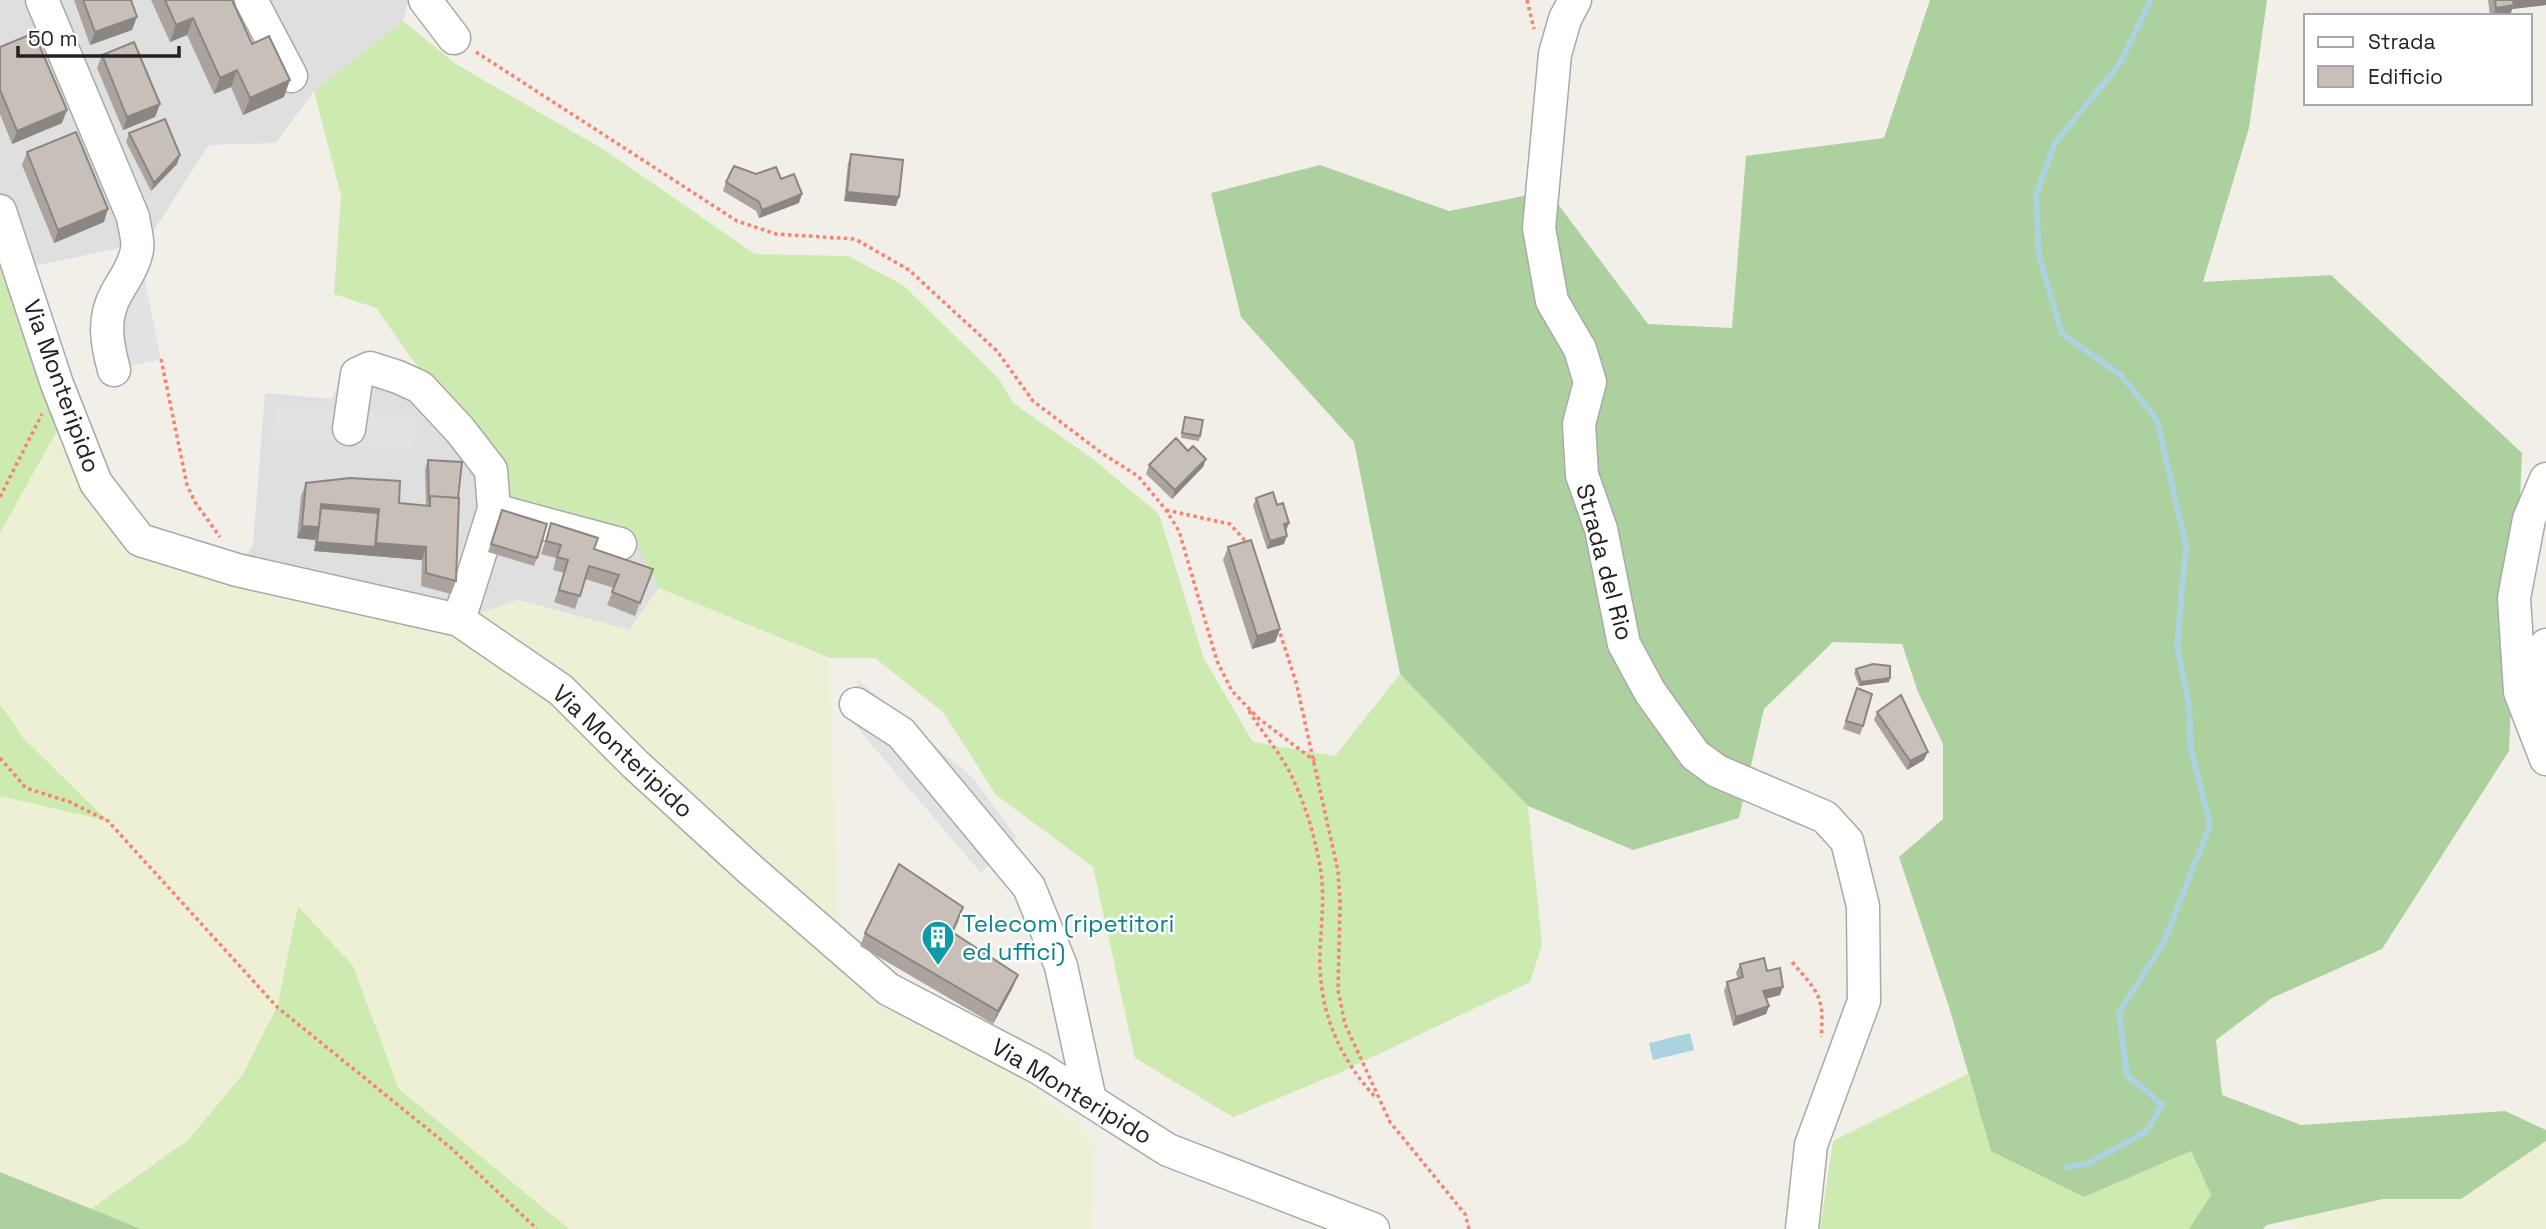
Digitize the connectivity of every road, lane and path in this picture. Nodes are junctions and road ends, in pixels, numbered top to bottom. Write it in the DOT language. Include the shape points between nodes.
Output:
graph roads {
  1 [pos="42,0"];
  2 [pos="251,0"];
  3 [pos="425,0"];
  4 [pos="1575,0"];
  5 [pos="454,38"];
  6 [pos="291,76"];
  7 [pos="0,211"];
  8 [pos="161,359"];
  9 [pos="114,370"];
  10 [pos="57,384"];
  11 [pos="349,429"];
  12 [pos="2546,480"];
  13 [pos="0,497"];
  14 [pos="494,509"];
  15 [pos="1166,510"];
  16 [pos="620,544"];
  17 [pos="1249,546"];
  18 [pos="237,570"];
  19 [pos="1275,618"];
  20 [pos="460,620"];
  21 [pos="2546,645"];
  22 [pos="856,704"];
  23 [pos="1246,707"];
  24 [pos="2546,742"];
  25 [pos="0,758"];
  26 [pos="2546,759"];
  27 [pos="1315,761"];
  28 [pos="1792,962"];
  29 [pos="1821,1042"];
  30 [pos="1090,1100"];
  31 [pos="1380,1102"];
  32 [pos="537,1229"];
  33 [pos="1373,1229"];
  34 [pos="1469,1229"];
  35 [pos="1802,1229"];
  1 -- 9 [label="street" via="133,217 138,247 109,310 108,348"];
  2 -- 6 [label="street"];
  3 -- 5 [label="street"];
  4 -- 35 [label="street, Strada del Rio" via="1555,54 1539,228 1552,301 1580,349 1590,382 1579,424 1582,475 1601,529 1624,644 1650,692 1695,755 1717,771 1825,817 1847,841 1863,906 1864,1000 1811,1145"];
  5 -- 15 [label="path" via="737,221 776,234 855,239 909,270 997,351 1033,401 1138,476"];
  7 -- 10 [label="street, Via Monteripido"];
  8 -- 18 [label="path" via="187,485"];
  10 -- 13 [label="path"];
  10 -- 18 [label="street, Via Monteripido" via="96,483 140,540"];
  11 -- 14 [label="street" via="357,374 370,368 420,387 491,470"];
  12 -- 26 [label="street" via="2529,519 2514,598 2520,692"];
  14 -- 16 [label="street"];
  14 -- 20 [label="street"];
  15 -- 17 [label="path" via="1230,524"];
  15 -- 23 [label="path" via="1180,531 1217,661"];
  18 -- 20 [label="street, Via Monteripido"];
  19 -- 27 [label="path"];
  20 -- 30 [label="street, Via Monteripido" via="561,690 636,765 888,989"];
  21 -- 24 [label="street" via="2540,708"];
  22 -- 30 [label="street" via="901,733 1029,887 1061,966"];
  23 -- 27 [label="path"];
  23 -- 31 [label="path" via="1287,768 1307,814 1324,887 1320,968 1325,1004 1344,1057"];
  25 -- 32 [label="path" via="26,788 108,821 277,1007 451,1148"];
  27 -- 31 [label="path" via="1338,871 1340,1002 1345,1024"];
  28 -- 29 [label="path" via="1820,994"];
  30 -- 33 [label="street, Via Monteripido" via="1168,1150"];
  31 -- 34 [label="path" via="1390,1122 1465,1214"];
}
